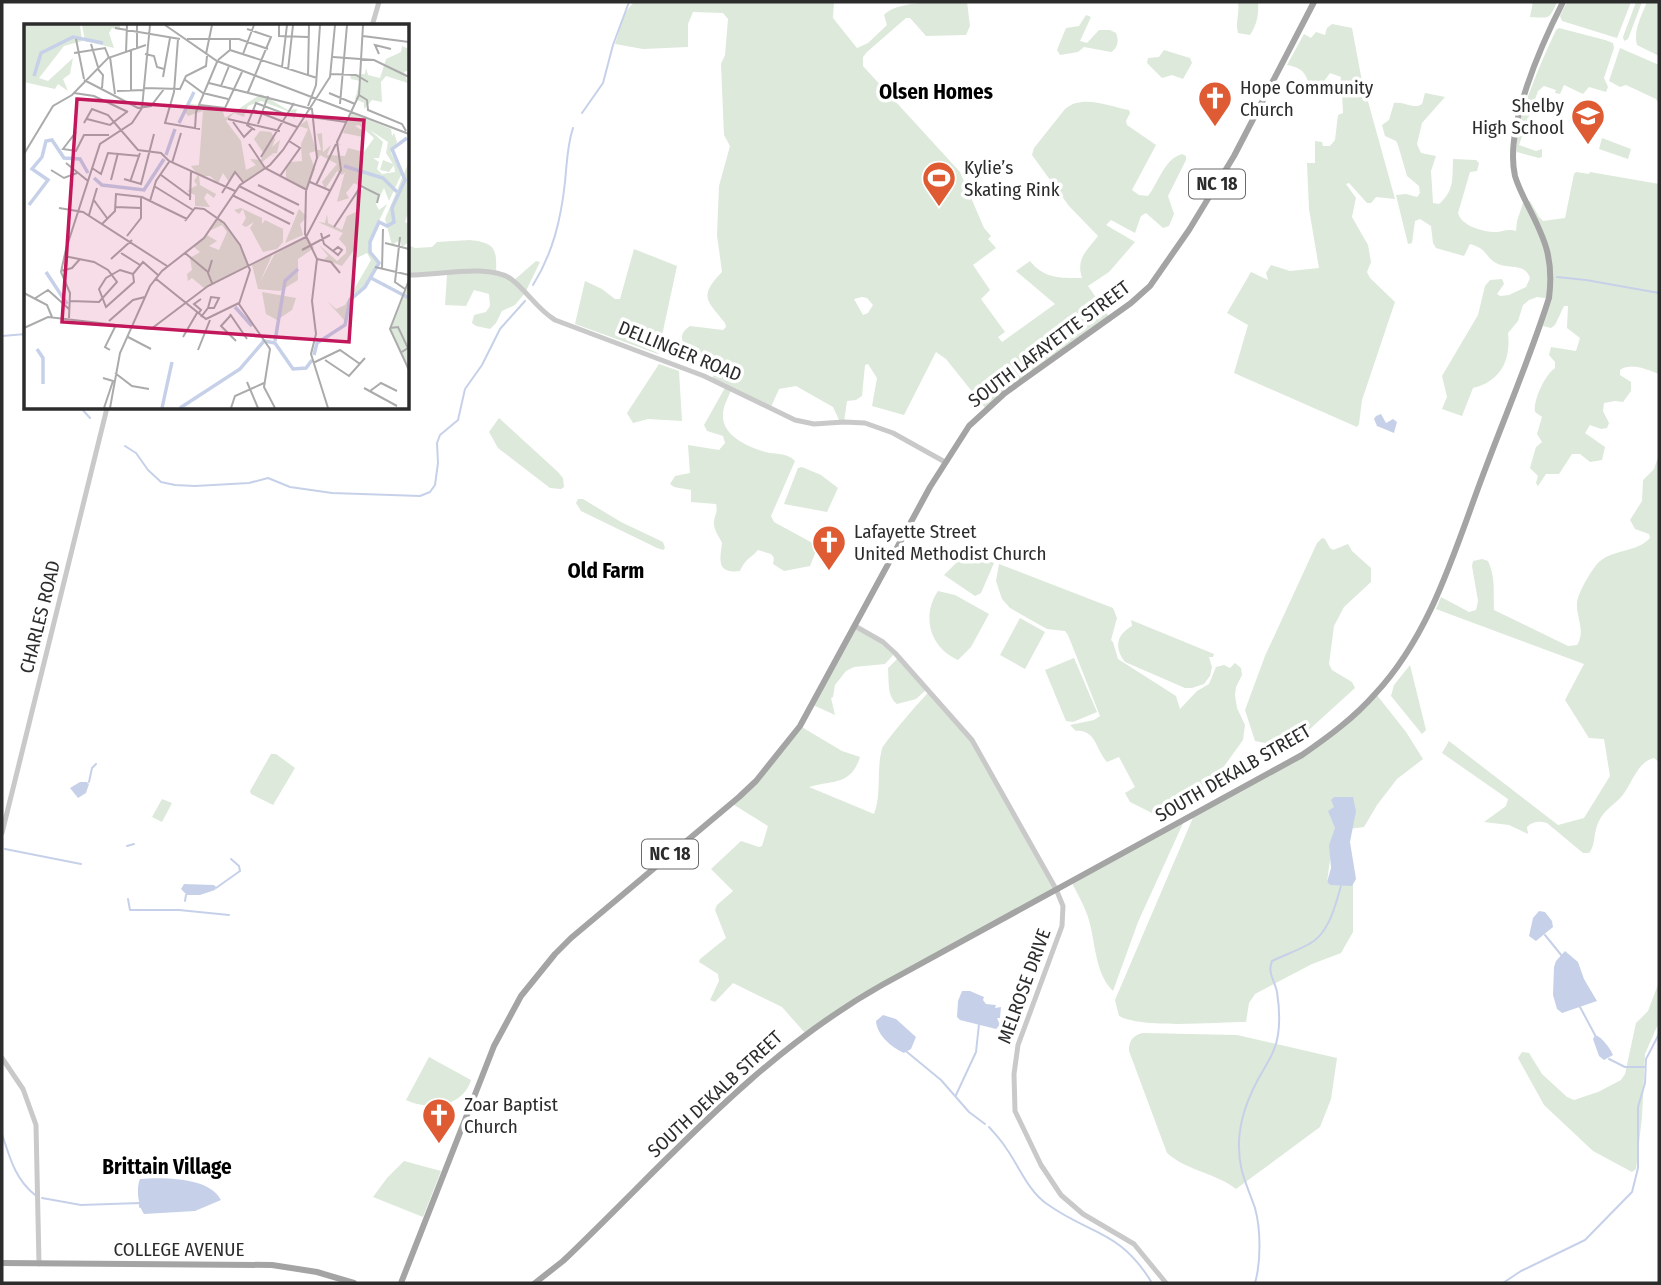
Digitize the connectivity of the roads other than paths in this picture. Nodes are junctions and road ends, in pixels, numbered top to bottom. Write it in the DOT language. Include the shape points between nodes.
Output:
graph roads {
  1 [pos="379,2"];
  2 [pos="1314,2"];
  3 [pos="1563,2"];
  4 [pos="373,24"];
  5 [pos="410,275"];
  6 [pos="107,410"];
  7 [pos="945,462"];
  8 [pos="855,626"];
  9 [pos="2,833"];
  10 [pos="1056,889"];
  11 [pos="2,1058"];
  12 [pos="2,1263"];
  13 [pos="39,1264"];
  14 [pos="354,1283"];
  15 [pos="401,1283"];
  16 [pos="535,1283"];
  17 [pos="1166,1283"];
  1 -- 4 [label="street"];
  2 -- 7 [label="main road, SOUTH LAFAYETTE STREET / NC 18" via="1234,156 1150,286 986,409"];
  3 -- 10 [label="main road, SOUTH DEKALB STREET" via="1536,65 1513,141 1518,185 1550,258 1549,298 1442,582 1409,651 1372,698 1319,743"];
  5 -- 7 [label="street, DELLINGER ROAD" via="505,275 555,320 704,376 795,420 865,423"];
  6 -- 9 [label="street, CHARLES ROAD"];
  7 -- 8 [label="main road, SOUTH LAFAYETTE STREET / NC 18"];
  8 -- 10 [label="street, MELROSE DRIVE" via="895,653 972,740"];
  8 -- 15 [label="main road, SOUTH LAFAYETTE STREET / NC 18" via="800,726 756,780 571,938 521,996 494,1046"];
  10 -- 16 [label="main road, SOUTH DEKALB STREET" via="852,1002 800,1037 745,1083 586,1240"];
  10 -- 17 [label="street, MELROSE DRIVE" via="1063,906 1062,926 1018,1045 1015,1111 1061,1195 1083,1214 1134,1244"];
  11 -- 13 [label="street" via="23,1089 37,1125"];
  12 -- 13 [label="main road, COLLEGE AVENUE"];
  13 -- 14 [label="main road, COLLEGE AVENUE" via="272,1265"];
}
